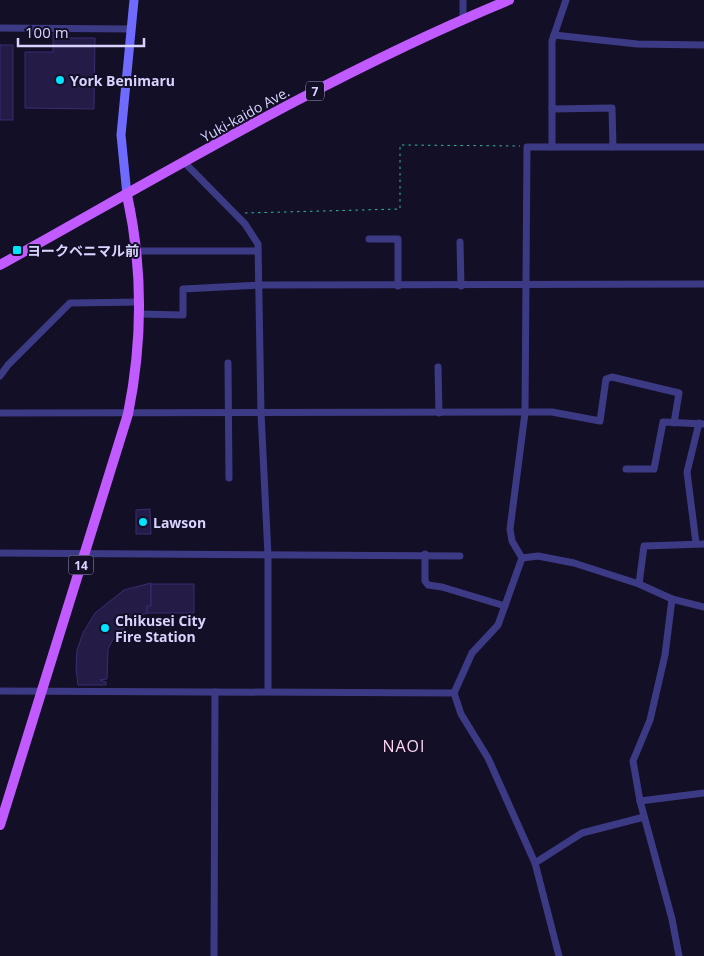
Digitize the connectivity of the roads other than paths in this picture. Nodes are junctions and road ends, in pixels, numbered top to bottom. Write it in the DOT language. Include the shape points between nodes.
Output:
graph roads {
  1 [pos="134,0"];
  2 [pos="463,0"];
  3 [pos="509,0"];
  4 [pos="566,0"];
  5 [pos="463,19"];
  6 [pos="0,28"];
  7 [pos="131,29"];
  8 [pos="554,35"];
  9 [pos="704,44"];
  10 [pos="552,109"];
  11 [pos="552,147"];
  12 [pos="613,147"];
  13 [pos="704,147"];
  14 [pos="185,163"];
  15 [pos="128,194"];
  16 [pos="369,239"];
  17 [pos="460,242"];
  18 [pos="137,251"];
  19 [pos="258,251"];
  20 [pos="0,265"];
  21 [pos="704,284"];
  22 [pos="260,286"];
  23 [pos="398,286"];
  24 [pos="460,286"];
  25 [pos="525,286"];
  26 [pos="140,302"];
  27 [pos="140,314"];
  28 [pos="228,363"];
  29 [pos="438,367"];
  30 [pos="0,376"];
  31 [pos="0,413"];
  32 [pos="439,413"];
  33 [pos="525,413"];
  34 [pos="128,414"];
  35 [pos="228,414"];
  36 [pos="261,414"];
  37 [pos="674,423"];
  38 [pos="702,423"];
  39 [pos="626,469"];
  40 [pos="229,478"];
  41 [pos="700,544"];
  42 [pos="0,554"];
  43 [pos="85,554"];
  44 [pos="268,554"];
  45 [pos="425,554"];
  46 [pos="460,556"];
  47 [pos="522,558"];
  48 [pos="639,584"];
  49 [pos="672,599"];
  50 [pos="505,606"];
  51 [pos="704,607"];
  52 [pos="0,691"];
  53 [pos="42,691"];
  54 [pos="268,691"];
  55 [pos="215,692"];
  56 [pos="454,693"];
  57 [pos="704,793"];
  58 [pos="640,801"];
  59 [pos="644,817"];
  60 [pos="0,825"];
  61 [pos="535,863"];
  62 [pos="214,956"];
  63 [pos="559,956"];
  64 [pos="679,956"];
  1 -- 7 [label="main road"];
  2 -- 5 [label="street"];
  3 -- 5 [label="main road, Yuki-kaido Ave. / 7"];
  4 -- 8 [label="street"];
  5 -- 14 [label="main road, Yuki-kaido Ave. / 7" via="290,104"];
  6 -- 7 [label="street"];
  7 -- 15 [label="main road" via="121,135"];
  8 -- 9 [label="street" via="637,44"];
  8 -- 10 [label="street"];
  10 -- 11 [label="street"];
  10 -- 12 [label="street" via="612,108"];
  11 -- 12 [label="street"];
  11 -- 25 [label="street" via="527,146"];
  12 -- 13 [label="street"];
  14 -- 15 [label="main road, Yuki-kaido Ave. / 7"];
  14 -- 19 [label="street" via="254,238"];
  15 -- 18 [label="main road, 14"];
  15 -- 20 [label="main road, Yuki-kaido Ave. / 7"];
  16 -- 23 [label="street" via="398,239"];
  17 -- 24 [label="street"];
  18 -- 19 [label="street"];
  18 -- 26 [label="main road, 14"];
  19 -- 22 [label="street"];
  21 -- 25 [label="street"];
  22 -- 23 [label="street"];
  22 -- 27 [label="street" via="183,289 183,315"];
  22 -- 36 [label="street"];
  23 -- 24 [label="street"];
  24 -- 25 [label="street"];
  25 -- 33 [label="street"];
  26 -- 27 [label="main road, 14"];
  26 -- 30 [label="street" via="70,303"];
  27 -- 34 [label="main road, 14" via="137,362"];
  28 -- 35 [label="street"];
  29 -- 32 [label="street"];
  31 -- 34 [label="street"];
  32 -- 33 [label="street"];
  32 -- 36 [label="street"];
  33 -- 37 [label="street" via="552,412 600,421 606,379 612,377 679,393"];
  33 -- 47 [label="street" via="510,529 512,541"];
  34 -- 35 [label="street"];
  34 -- 43 [label="main road, 14"];
  35 -- 36 [label="street"];
  35 -- 40 [label="street"];
  36 -- 44 [label="street"];
  37 -- 38 [label="street"];
  37 -- 39 [label="street" via="663,422 654,469"];
  38 -- 41 [label="street" via="687,472"];
  41 -- 48 [label="street" via="644,546"];
  42 -- 43 [label="street"];
  43 -- 44 [label="street"];
  43 -- 53 [label="main road, 14"];
  44 -- 45 [label="street"];
  44 -- 54 [label="street"];
  45 -- 46 [label="street"];
  45 -- 50 [label="street" via="425,581 428,585"];
  47 -- 48 [label="street" via="538,556 574,563"];
  47 -- 50 [label="street"];
  48 -- 49 [label="street"];
  49 -- 51 [label="street"];
  49 -- 58 [label="street" via="665,655 650,720 633,761"];
  50 -- 56 [label="street" via="498,625 472,653"];
  52 -- 53 [label="street"];
  53 -- 55 [label="street"];
  53 -- 60 [label="main road, 14"];
  54 -- 55 [label="street"];
  54 -- 56 [label="street"];
  55 -- 62 [label="street"];
  56 -- 61 [label="street" via="461,714 488,758"];
  57 -- 58 [label="street"];
  58 -- 59 [label="street"];
  59 -- 61 [label="street" via="582,833"];
  59 -- 64 [label="street"];
  61 -- 63 [label="street"];
}
